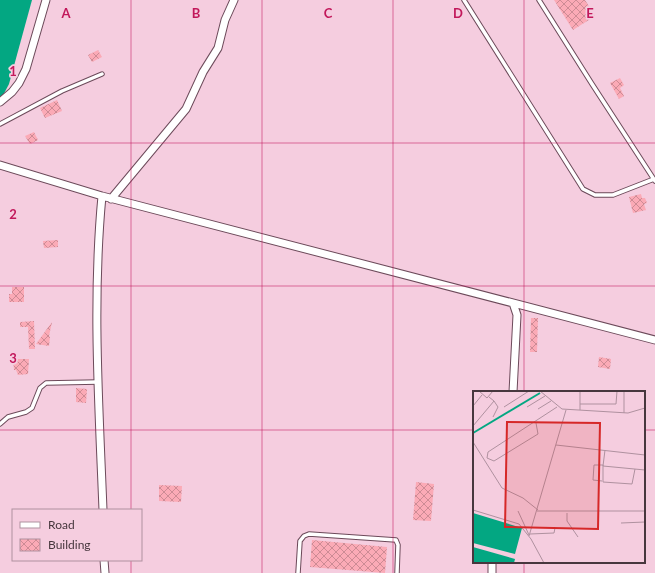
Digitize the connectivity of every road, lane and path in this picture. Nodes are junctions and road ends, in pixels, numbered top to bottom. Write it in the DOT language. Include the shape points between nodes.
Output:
graph roads {
  1 [pos="46,0"];
  2 [pos="234,0"];
  3 [pos="464,0"];
  4 [pos="539,0"];
  5 [pos="102,74"];
  6 [pos="0,102"];
  7 [pos="0,124"];
  8 [pos="0,165"];
  9 [pos="654,180"];
  10 [pos="102,196"];
  11 [pos="111,199"];
  12 [pos="514,303"];
  13 [pos="655,340"];
  14 [pos="98,382"];
  15 [pos="513,391"];
  16 [pos="0,424"];
  17 [pos="102,509"];
  18 [pos="104,561"];
  19 [pos="105,573"];
  20 [pos="298,573"];
  21 [pos="397,573"];
  1 -- 6 [label="street" via="26,69 12,92"];
  2 -- 11 [label="street" via="225,20 218,48 203,72 186,109"];
  3 -- 9 [label="lane" via="583,189 595,195 613,195"];
  4 -- 9 [label="lane"];
  5 -- 7 [label="lane" via="62,91"];
  8 -- 10 [label="street"];
  10 -- 11 [label="street"];
  10 -- 14 [label="street" via="96,305"];
  11 -- 12 [label="street"];
  12 -- 13 [label="street"];
  12 -- 15 [label="street" via="516,315"];
  14 -- 16 [label="lane" via="46,383 40,388 32,408 8,417"];
  14 -- 17 [label="street"];
  18 -- 19 [label="street"];
  20 -- 21 [label="lane" via="300,541 309,534 396,540"];
}
